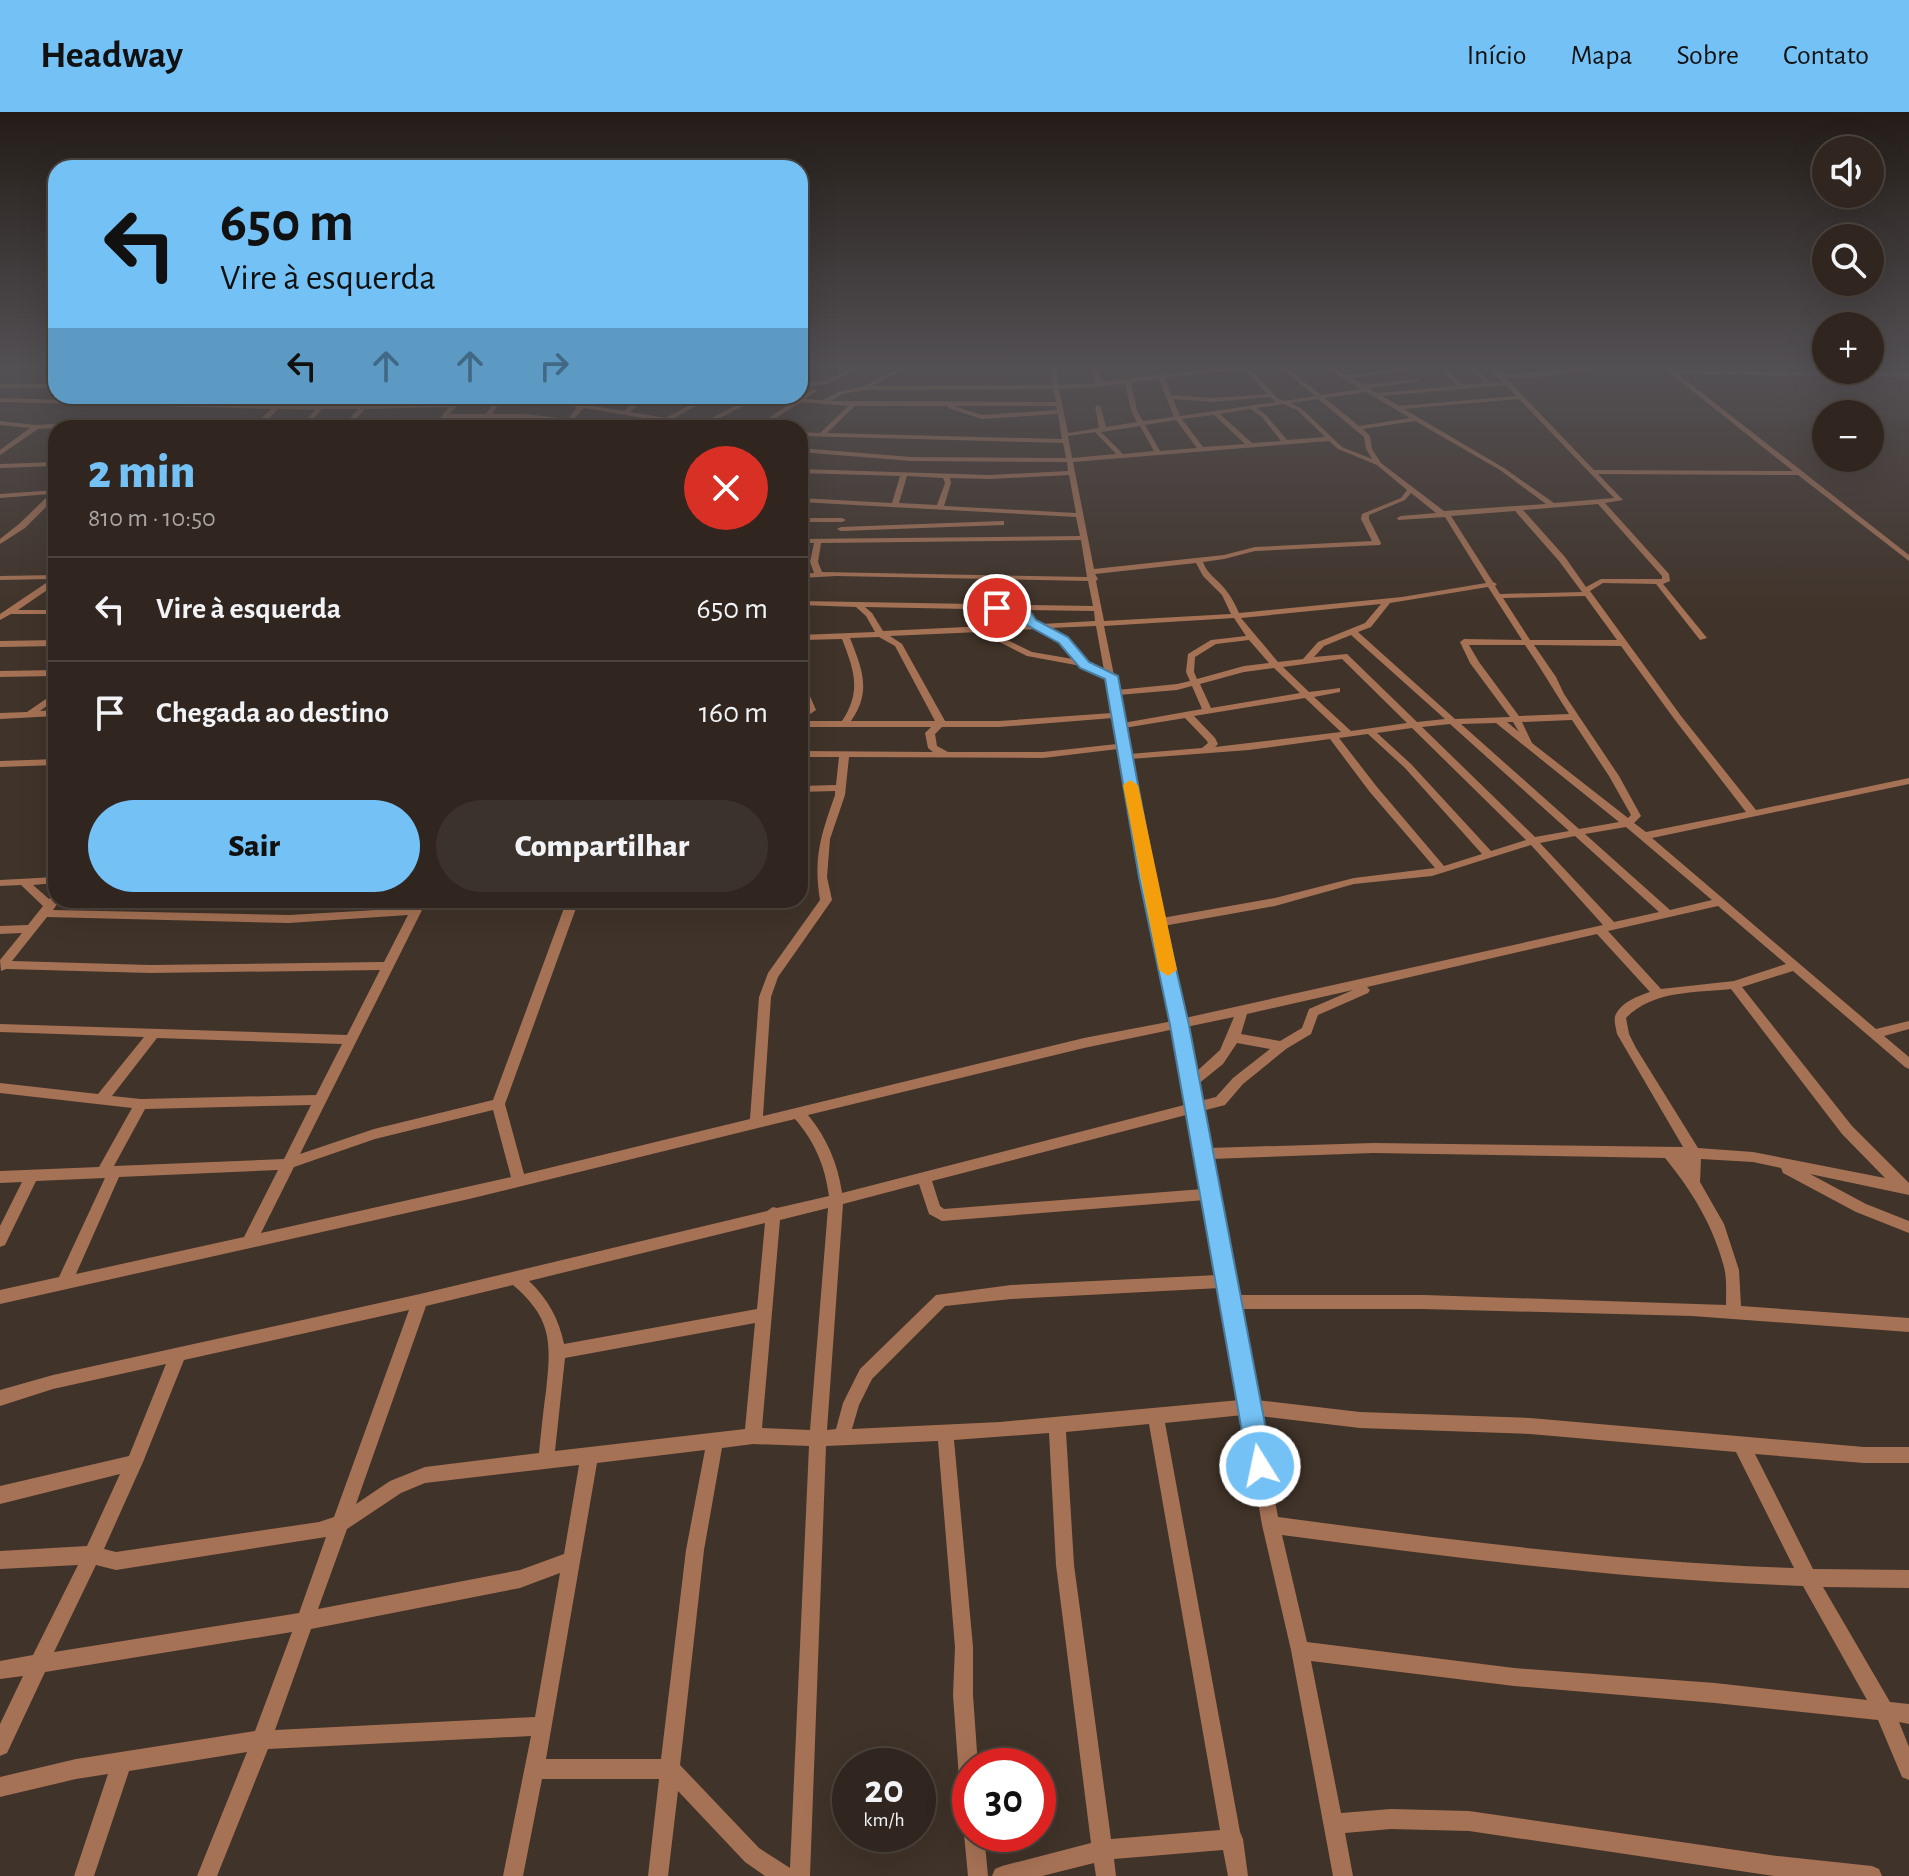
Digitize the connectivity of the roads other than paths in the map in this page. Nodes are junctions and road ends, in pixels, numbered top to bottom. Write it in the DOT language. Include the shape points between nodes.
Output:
graph roads {
  1 [pos="1067,448"];
  2 [pos="1115,448"];
  3 [pos="1156,448"];
  4 [pos="1189,448"];
  5 [pos="1342,448"];
  6 [pos="1369,448"];
  7 [pos="1466,448"];
  8 [pos="1571,448"];
  9 [pos="1768,448"];
  10 [pos="808,451"];
  11 [pos="1158,452"];
  12 [pos="1121,455"];
  13 [pos="1069,460"];
  14 [pos="48,464"];
  15 [pos="1379,464"];
  16 [pos="0,466"];
  17 [pos="808,471"];
  18 [pos="1594,472"];
  19 [pos="1072,473"];
  20 [pos="1800,473"];
  21 [pos="904,474"];
  22 [pos="946,475"];
  23 [pos="1411,489"];
  24 [pos="48,493"];
  25 [pos="0,496"];
  26 [pos="808,500"];
  27 [pos="1599,501"];
  28 [pos="48,502"];
  29 [pos="845,502"];
  30 [pos="1551,504"];
  31 [pos="895,505"];
  32 [pos="940,507"];
  33 [pos="1516,507"];
  34 [pos="42,509"];
  35 [pos="48,509"];
  36 [pos="1443,513"];
  37 [pos="1081,515"];
  38 [pos="1401,518"];
  39 [pos="1000,519"];
  40 [pos="808,521"];
  41 [pos="842,525"];
  42 [pos="1085,538"];
  43 [pos="1004,540"];
  44 [pos="808,541"];
  45 [pos="818,541"];
  46 [pos="834,541"];
  47 [pos="0,542"];
  48 [pos="1909,559"];
  49 [pos="1199,560"];
  50 [pos="819,575"];
  51 [pos="808,576"];
  52 [pos="1093,576"];
  53 [pos="0,578"];
  54 [pos="48,578"];
  55 [pos="1658,582"];
  56 [pos="48,583"];
  57 [pos="1493,584"];
  58 [pos="42,587"];
  59 [pos="48,587"];
  60 [pos="1586,593"];
  61 [pos="1499,596"];
  62 [pos="1387,601"];
  63 [pos="808,603"];
  64 [pos="857,603"];
  65 [pos="1021,607"];
  66 [pos="1097,609"];
  67 [pos="8,612"];
  68 [pos="48,612"];
  69 [pos="1236,616"];
  70 [pos="0,618"];
  71 [pos="1099,624"];
  72 [pos="1072,626"];
  73 [pos="1038,627"];
  74 [pos="977,630"];
  75 [pos="1354,633"];
  76 [pos="880,634"];
  77 [pos="845,636"];
  78 [pos="1254,637"];
  79 [pos="808,638"];
  80 [pos="1703,638"];
  81 [pos="1064,640"];
  82 [pos="1527,642"];
  83 [pos="48,643"];
  84 [pos="1622,643"];
  85 [pos="0,644"];
  86 [pos="1305,662"];
  87 [pos="1085,665"];
  88 [pos="1279,666"];
  89 [pos="48,673"];
  90 [pos="0,674"];
  91 [pos="1111,676"];
  92 [pos="1194,680"];
  93 [pos="1337,690"];
  94 [pos="1114,693"];
  95 [pos="1308,696"];
  96 [pos="48,705"];
  97 [pos="44,710"];
  98 [pos="48,711"];
  99 [pos="1208,712"];
  100 [pos="1187,715"];
  101 [pos="0,716"];
  102 [pos="1575,717"];
  103 [pos="1516,719"];
  104 [pos="1118,720"];
  105 [pos="1498,720"];
  106 [pos="1453,721"];
  107 [pos="808,722"];
  108 [pos="941,723"];
  109 [pos="845,724"];
  110 [pos="1412,725"];
  111 [pos="1370,731"];
  112 [pos="1348,733"];
  113 [pos="1332,735"];
  114 [pos="1528,742"];
  115 [pos="1123,746"];
  116 [pos="1205,750"];
  117 [pos="808,754"];
  118 [pos="844,754"];
  119 [pos="947,755"];
  120 [pos="1125,757"];
  121 [pos="48,762"];
  122 [pos="0,764"];
  123 [pos="1909,781"];
  124 [pos="841,788"];
  125 [pos="808,789"];
  126 [pos="1752,812"];
  127 [pos="1628,823"];
  128 [pos="1578,833"];
  129 [pos="1644,836"];
  130 [pos="1533,841"];
  131 [pos="1487,853"];
  132 [pos="1442,870"];
  133 [pos="48,881"];
  134 [pos="0,883"];
  135 [pos="25,883"];
  136 [pos="1720,902"];
  137 [pos="48,904"];
  138 [pos="48,908"];
  139 [pos="87,908"];
  140 [pos="398,908"];
  141 [pos="417,908"];
  142 [pos="570,908"];
  143 [pos="1667,913"];
  144 [pos="1157,923"];
  145 [pos="1605,927"];
  146 [pos="31,929"];
  147 [pos="0,930"];
  148 [pos="388,966"];
  149 [pos="1794,966"];
  150 [pos="1,967"];
  151 [pos="1367,982"];
  152 [pos="1734,985"];
  153 [pos="1659,995"];
  154 [pos="1242,1011"];
  155 [pos="1180,1025"];
  156 [pos="1909,1025"];
  157 [pos="0,1028"];
  158 [pos="155,1032"];
  159 [pos="1872,1034"];
  160 [pos="1235,1038"];
  161 [pos="352,1040"];
  162 [pos="1282,1046"];
  163 [pos="1909,1064"];
  164 [pos="1191,1083"];
  165 [pos="0,1088"];
  166 [pos="101,1100"];
  167 [pos="321,1100"];
  168 [pos="141,1104"];
  169 [pos="498,1104"];
  170 [pos="1195,1107"];
  171 [pos="798,1113"];
  172 [pos="756,1122"];
  173 [pos="1668,1152"];
  174 [pos="1694,1153"];
  175 [pos="1204,1154"];
  176 [pos="1771,1160"];
  177 [pos="286,1164"];
  178 [pos="108,1173"];
  179 [pos="32,1175"];
  180 [pos="0,1177"];
  181 [pos="924,1177"];
  182 [pos="518,1179"];
  183 [pos="1693,1182"];
  184 [pos="1907,1190"];
  185 [pos="1211,1194"];
  186 [pos="836,1200"];
  187 [pos="773,1213"];
  188 [pos="1909,1227"];
  189 [pos="0,1241"];
  190 [pos="249,1242"];
  191 [pos="514,1277"];
  192 [pos="1227,1281"];
  193 [pos="64,1283"];
  194 [pos="0,1297"];
  195 [pos="420,1301"];
  196 [pos="1231,1302"];
  197 [pos="1734,1312"];
  198 [pos="763,1315"];
  199 [pos="1909,1325"];
  200 [pos="558,1352"];
  201 [pos="177,1357"];
  202 [pos="0,1398"];
  203 [pos="1250,1407"];
  204 [pos="1156,1415"];
  205 [pos="1057,1424"];
  206 [pos="945,1432"];
  207 [pos="753,1436"];
  208 [pos="842,1436"];
  209 [pos="818,1438"];
  210 [pos="715,1442"];
  211 [pos="1741,1444"];
  212 [pos="1909,1455"];
  213 [pos="589,1458"];
  214 [pos="546,1462"];
  215 [pos="134,1463"];
  216 [pos="0,1495"];
  217 [pos="1271,1525"];
  218 [pos="339,1526"];
  219 [pos="92,1555"];
  220 [pos="0,1560"];
  221 [pos="571,1560"];
  222 [pos="1808,1578"];
  223 [pos="1909,1579"];
  224 [pos="305,1621"];
  225 [pos="1300,1650"];
  226 [pos="35,1666"];
  227 [pos="0,1670"];
  228 [pos="1885,1713"];
  229 [pos="1909,1714"];
  230 [pos="543,1726"];
  231 [pos="262,1740"];
  232 [pos="0,1746"];
  233 [pos="967,1748"];
  234 [pos="122,1763"];
  235 [pos="535,1769"];
  236 [pos="671,1769"];
  237 [pos="1909,1770"];
  238 [pos="0,1787"];
  239 [pos="1333,1824"];
  240 [pos="1233,1839"];
  241 [pos="1103,1850"];
  242 [pos="976,1852"];
  243 [pos="84,1876"];
  244 [pos="207,1876"];
  245 [pos="513,1876"];
  246 [pos="658,1876"];
  247 [pos="783,1876"];
  248 [pos="800,1876"];
  249 [pos="978,1876"];
  250 [pos="1002,1876"];
  251 [pos="1106,1876"];
  252 [pos="1238,1876"];
  253 [pos="1343,1876"];
  254 [pos="1872,1876"];
  1 -- 13 [label="street"];
  2 -- 12 [label="street"];
  3 -- 11 [label="street"];
  4 -- 11 [label="street"];
  5 -- 15 [label="street"];
  6 -- 15 [label="street"];
  7 -- 30 [label="street"];
  8 -- 18 [label="street"];
  9 -- 20 [label="street"];
  10 -- 13 [label="street" via="911,459"];
  11 -- 12 [label="street"];
  12 -- 13 [label="street"];
  13 -- 19 [label="street"];
  14 -- 16 [label="street"];
  15 -- 23 [label="street"];
  17 -- 21 [label="street"];
  18 -- 20 [label="street"];
  18 -- 27 [label="street" via="1620,499"];
  19 -- 22 [label="street"];
  19 -- 37 [label="street"];
  20 -- 48 [label="street"];
  21 -- 22 [label="street"];
  21 -- 31 [label="street"];
  22 -- 32 [label="street"];
  23 -- 36 [label="street"];
  23 -- 49 [label="street" via="1403,499 1366,514 1377,543 1255,549"];
  24 -- 25 [label="street"];
  26 -- 29 [label="street"];
  27 -- 30 [label="street"];
  27 -- 55 [label="street" via="1668,578"];
  28 -- 34 [label="street"];
  29 -- 31 [label="street"];
  29 -- 41 [label="street"];
  30 -- 33 [label="street"];
  31 -- 32 [label="street"];
  32 -- 39 [label="street"];
  33 -- 36 [label="street"];
  33 -- 60 [label="street"];
  34 -- 35 [label="street"];
  34 -- 47 [label="street"];
  36 -- 38 [label="street"];
  36 -- 57 [label="street"];
  37 -- 39 [label="street"];
  37 -- 42 [label="street"];
  39 -- 41 [label="street"];
  39 -- 43 [label="street" via="997,535"];
  40 -- 41 [label="street"];
  41 -- 46 [label="street"];
  42 -- 43 [label="street"];
  42 -- 52 [label="street"];
  43 -- 46 [label="street"];
  44 -- 45 [label="street"];
  45 -- 46 [label="street"];
  45 -- 50 [label="street" via="814,562"];
  49 -- 52 [label="street"];
  49 -- 69 [label="street"];
  50 -- 51 [label="street"];
  50 -- 52 [label="street"];
  52 -- 66 [label="street"];
  53 -- 54 [label="street"];
  55 -- 60 [label="street" via="1601,581"];
  55 -- 80 [label="street"];
  56 -- 58 [label="street"];
  57 -- 61 [label="street"];
  57 -- 62 [label="street"];
  58 -- 59 [label="street"];
  58 -- 67 [label="street"];
  60 -- 61 [label="street"];
  60 -- 84 [label="street"];
  61 -- 82 [label="street"];
  62 -- 69 [label="street"];
  62 -- 75 [label="street" via="1368,625"];
  63 -- 64 [label="street"];
  64 -- 65 [label="street"];
  64 -- 76 [label="street"];
  65 -- 66 [label="street"];
  65 -- 73 [label="street"];
  66 -- 71 [label="street"];
  67 -- 68 [label="street"];
  67 -- 70 [label="street"];
  69 -- 71 [label="street"];
  69 -- 78 [label="street"];
  71 -- 72 [label="street"];
  71 -- 91 [label="street"];
  72 -- 73 [label="street"];
  72 -- 81 [label="street"];
  73 -- 74 [label="street"];
  73 -- 81 [label="street"];
  74 -- 76 [label="street"];
  74 -- 87 [label="street" via="1030,654"];
  75 -- 86 [label="street" via="1321,644"];
  75 -- 106 [label="street"];
  76 -- 77 [label="street"];
  76 -- 108 [label="street" via="898,644"];
  77 -- 79 [label="street"];
  77 -- 109 [label="street" via="860,682 858,707"];
  78 -- 88 [label="street"];
  78 -- 92 [label="street" via="1214,642 1196,651 1189,668"];
  81 -- 87 [label="street"];
  82 -- 84 [label="street"];
  82 -- 102 [label="street"];
  82 -- 103 [label="street" via="1463,644"];
  83 -- 85 [label="street"];
  84 -- 126 [label="street"];
  86 -- 88 [label="street"];
  86 -- 110 [label="street" via="1344,656"];
  87 -- 91 [label="street"];
  88 -- 92 [label="street"];
  88 -- 95 [label="street"];
  89 -- 90 [label="street"];
  91 -- 94 [label="street"];
  92 -- 94 [label="street" via="1177,687"];
  92 -- 99 [label="street"];
  93 -- 95 [label="street"];
  94 -- 104 [label="street"];
  95 -- 99 [label="street"];
  95 -- 112 [label="street"];
  96 -- 97 [label="street"];
  97 -- 98 [label="street"];
  97 -- 101 [label="street"];
  99 -- 100 [label="street"];
  100 -- 104 [label="street"];
  100 -- 116 [label="street" via="1212,740"];
  102 -- 103 [label="street"];
  102 -- 127 [label="street" via="1636,812"];
  103 -- 105 [label="street"];
  103 -- 114 [label="street"];
  104 -- 108 [label="street"];
  104 -- 115 [label="street"];
  105 -- 106 [label="street"];
  105 -- 114 [label="street"];
  106 -- 110 [label="street"];
  106 -- 128 [label="street"];
  107 -- 109 [label="street"];
  108 -- 109 [label="street"];
  108 -- 119 [label="street" via="930,733 933,748"];
  110 -- 111 [label="street"];
  110 -- 130 [label="street"];
  111 -- 112 [label="street"];
  111 -- 131 [label="street"];
  112 -- 113 [label="street"];
  113 -- 116 [label="street"];
  113 -- 132 [label="street"];
  114 -- 127 [label="street"];
  115 -- 119 [label="street" via="1043,755"];
  115 -- 120 [label="street"];
  116 -- 120 [label="street"];
  117 -- 118 [label="street"];
  118 -- 119 [label="street"];
  118 -- 124 [label="street"];
  120 -- 144 [label="street"];
  121 -- 122 [label="street"];
  123 -- 126 [label="street"];
  124 -- 125 [label="street"];
  124 -- 172 [label="street" via="825,839 826,900 772,976 765,997"];
  126 -- 129 [label="street"];
  127 -- 128 [label="street"];
  127 -- 129 [label="street"];
  128 -- 130 [label="street"];
  128 -- 143 [label="street"];
  129 -- 136 [label="street"];
  130 -- 131 [label="street"];
  130 -- 145 [label="street"];
  131 -- 132 [label="street"];
  132 -- 144 [label="street" via="1354,881 1275,902"];
  133 -- 135 [label="street"];
  134 -- 135 [label="street"];
  135 -- 137 [label="street"];
  136 -- 143 [label="street"];
  136 -- 149 [label="street"];
  138 -- 146 [label="street"];
  139 -- 140 [label="street" via="289,919"];
  141 -- 148 [label="street"];
  142 -- 169 [label="street"];
  143 -- 145 [label="street"];
  144 -- 155 [label="street"];
  145 -- 151 [label="street"];
  145 -- 153 [label="street"];
  146 -- 147 [label="street"];
  146 -- 150 [label="street"];
  148 -- 150 [label="street"];
  148 -- 161 [label="street"];
  149 -- 152 [label="street"];
  149 -- 159 [label="street"];
  151 -- 154 [label="street"];
  151 -- 162 [label="street" via="1365,990 1313,1012 1307,1031"];
  152 -- 153 [label="street"];
  152 -- 184 [label="street" via="1847,1130"];
  153 -- 174 [label="street" via="1628,1008 1619,1023"];
  154 -- 155 [label="street"];
  154 -- 160 [label="street"];
  155 -- 164 [label="street"];
  155 -- 171 [label="street" via="1084,1043"];
  156 -- 159 [label="street"];
  157 -- 158 [label="street"];
  158 -- 161 [label="street"];
  158 -- 166 [label="street"];
  159 -- 163 [label="street"];
  160 -- 162 [label="street"];
  160 -- 164 [label="street" via="1216,1066"];
  161 -- 167 [label="street"];
  162 -- 170 [label="street" via="1225,1098"];
  164 -- 170 [label="street"];
  165 -- 166 [label="street"];
  166 -- 168 [label="street"];
  167 -- 168 [label="street"];
  167 -- 177 [label="street"];
  168 -- 178 [label="street"];
  169 -- 177 [label="street" via="374,1134"];
  169 -- 182 [label="street"];
  170 -- 175 [label="street"];
  170 -- 181 [label="street"];
  171 -- 172 [label="street"];
  171 -- 186 [label="street" via="827,1154"];
  172 -- 182 [label="street"];
  173 -- 174 [label="street"];
  173 -- 175 [label="street" via="1373,1148"];
  173 -- 183 [label="street"];
  174 -- 176 [label="street"];
  174 -- 183 [label="street"];
  175 -- 185 [label="street"];
  176 -- 184 [label="street"];
  176 -- 188 [label="street"];
  177 -- 178 [label="street"];
  177 -- 190 [label="street"];
  178 -- 179 [label="street"];
  178 -- 193 [label="street"];
  179 -- 180 [label="street"];
  179 -- 189 [label="street"];
  181 -- 185 [label="street" via="934,1210 942,1215"];
  181 -- 186 [label="street"];
  182 -- 190 [label="street"];
  183 -- 197 [label="street" via="1726,1246"];
  185 -- 192 [label="street"];
  186 -- 187 [label="street"];
  186 -- 209 [label="street"];
  187 -- 191 [label="street"];
  187 -- 198 [label="street"];
  190 -- 193 [label="street"];
  191 -- 195 [label="street"];
  191 -- 200 [label="street" via="537,1295 549,1314"];
  192 -- 196 [label="street"];
  192 -- 208 [label="street" via="941,1300 866,1374"];
  193 -- 194 [label="street"];
  195 -- 201 [label="street"];
  195 -- 218 [label="street"];
  196 -- 197 [label="street"];
  196 -- 203 [label="street"];
  197 -- 199 [label="street"];
  198 -- 200 [label="street"];
  198 -- 207 [label="street"];
  200 -- 214 [label="street"];
  201 -- 202 [label="street"];
  201 -- 215 [label="street"];
  203 -- 204 [label="street"];
  203 -- 211 [label="street" via="1360,1420 1530,1426"];
  203 -- 217 [label="street"];
  204 -- 205 [label="street"];
  204 -- 240 [label="street"];
  205 -- 206 [label="street"];
  205 -- 241 [label="street" via="1065,1565"];
  206 -- 208 [label="street"];
  206 -- 233 [label="street" via="964,1647"];
  207 -- 209 [label="street"];
  207 -- 210 [label="street"];
  208 -- 209 [label="street"];
  209 -- 248 [label="street"];
  210 -- 213 [label="street"];
  210 -- 236 [label="street" via="695,1550"];
  211 -- 212 [label="street"];
  211 -- 222 [label="street"];
  213 -- 214 [label="street"];
  213 -- 221 [label="street"];
  214 -- 218 [label="street" via="402,1481"];
  215 -- 216 [label="street"];
  215 -- 219 [label="street"];
  217 -- 222 [label="street" via="1608,1566"];
  217 -- 225 [label="street"];
  218 -- 219 [label="street" via="116,1561"];
  218 -- 224 [label="street"];
  219 -- 220 [label="street"];
  219 -- 226 [label="street"];
  221 -- 224 [label="street" via="520,1579"];
  221 -- 230 [label="street"];
  222 -- 223 [label="street"];
  222 -- 228 [label="street"];
  224 -- 226 [label="street"];
  224 -- 231 [label="street"];
  225 -- 228 [label="street"];
  225 -- 239 [label="street"];
  226 -- 227 [label="street"];
  226 -- 232 [label="street"];
  228 -- 229 [label="street"];
  228 -- 237 [label="street"];
  230 -- 231 [label="street"];
  230 -- 235 [label="street"];
  231 -- 234 [label="street"];
  231 -- 244 [label="street"];
  234 -- 238 [label="street"];
  234 -- 243 [label="street"];
  235 -- 236 [label="street"];
  235 -- 245 [label="street"];
  236 -- 246 [label="street"];
  236 -- 247 [label="street" via="752,1855"];
  239 -- 253 [label="street"];
  239 -- 254 [label="street" via="1469,1821"];
  240 -- 241 [label="street"];
  240 -- 252 [label="street"];
  241 -- 250 [label="street"];
  241 -- 251 [label="street"];
  242 -- 249 [label="street"];
}
